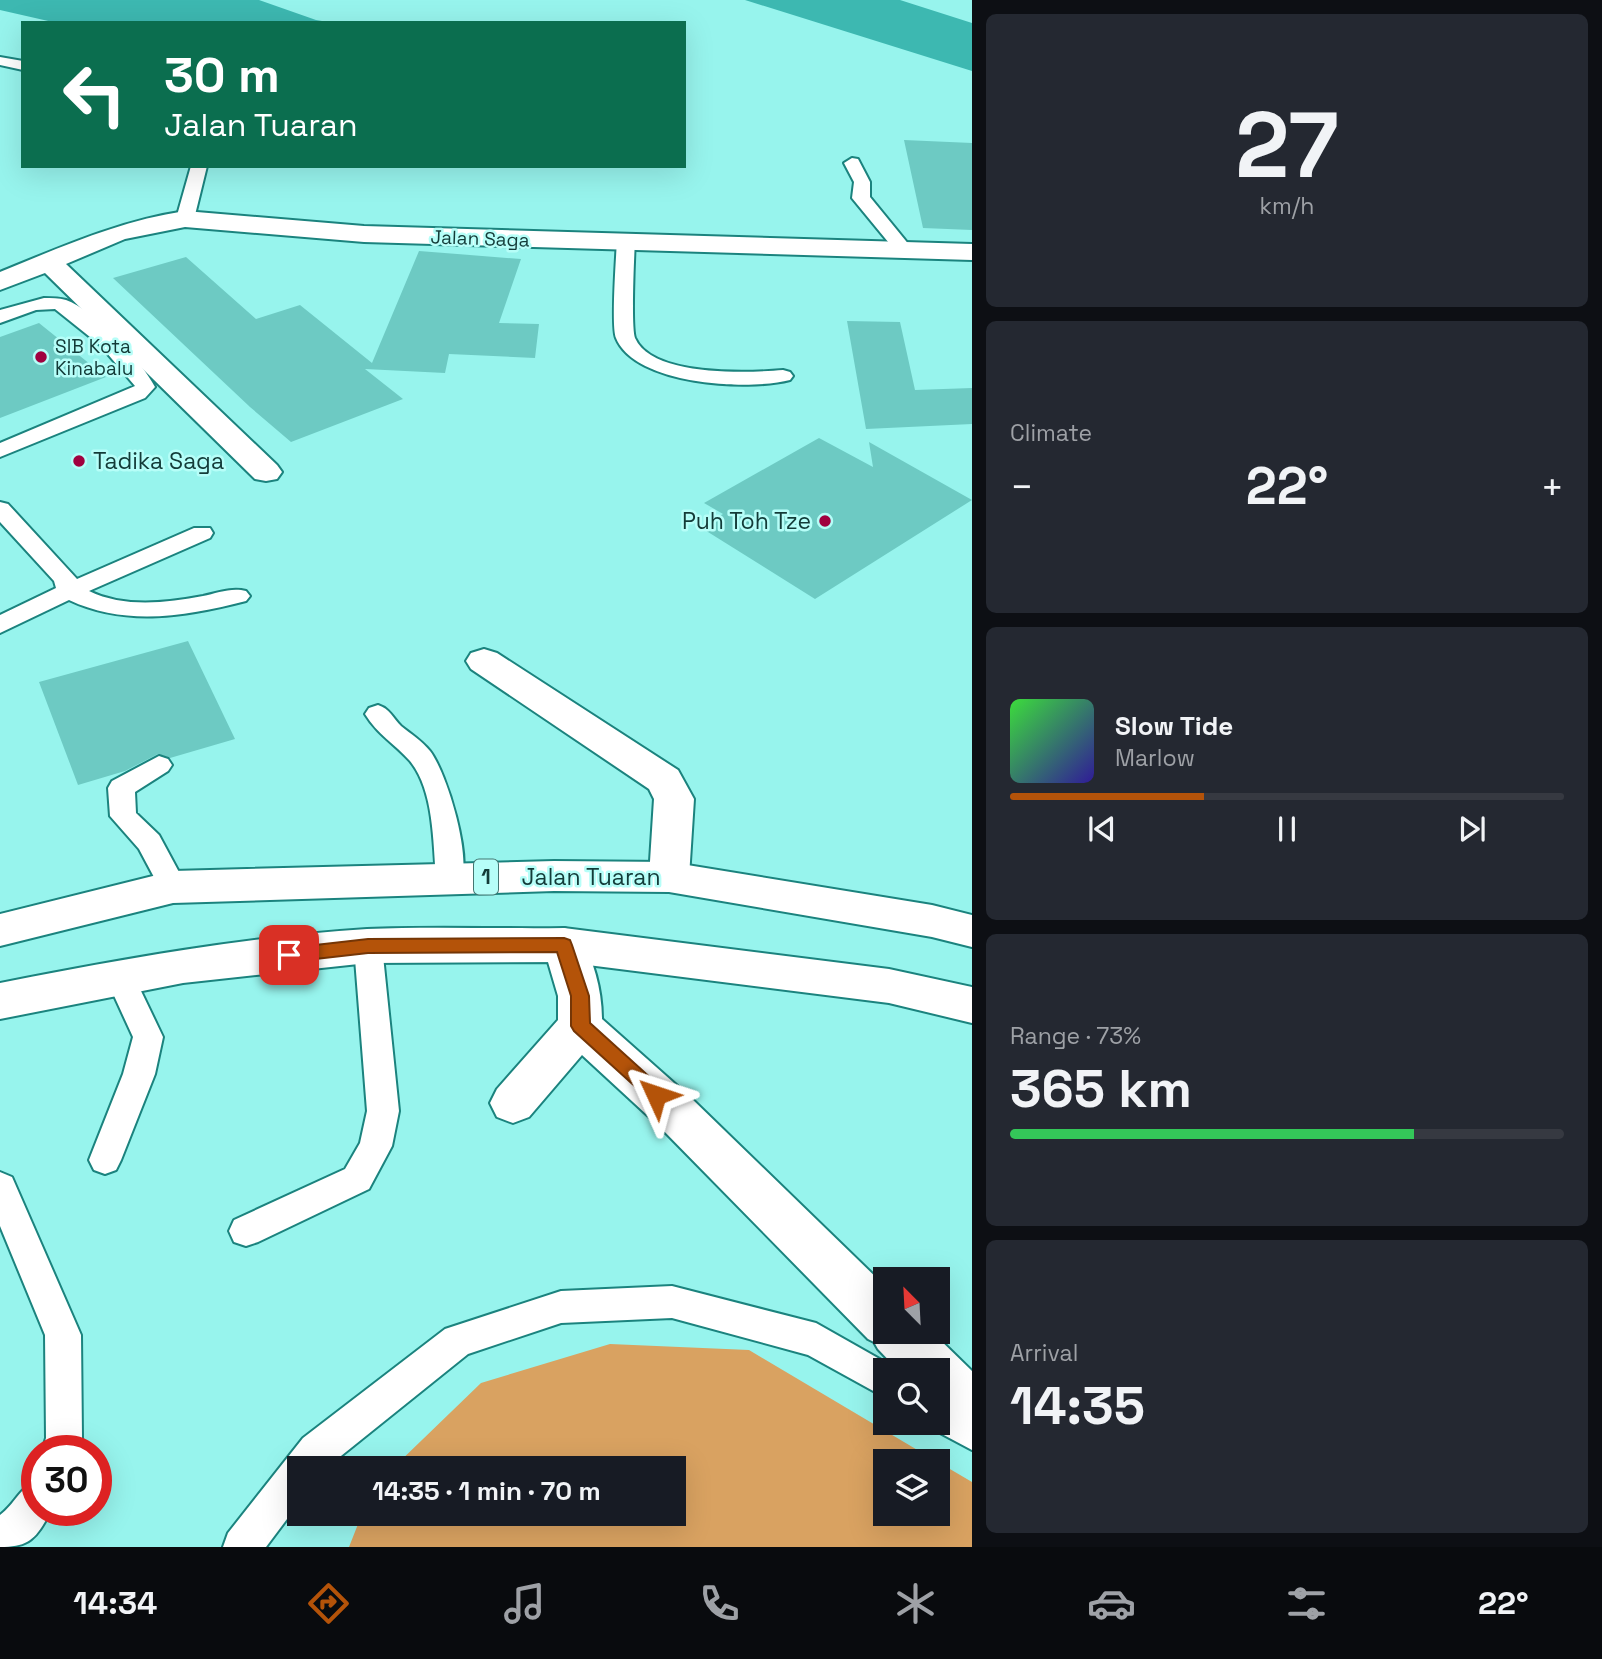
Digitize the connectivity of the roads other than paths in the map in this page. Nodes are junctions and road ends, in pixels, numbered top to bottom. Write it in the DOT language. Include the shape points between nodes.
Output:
graph roads {
  1 [pos="0,61"];
  2 [pos="21,66"];
  3 [pos="852,163"];
  4 [pos="198,168"];
  5 [pos="185,219"];
  6 [pos="626,241"];
  7 [pos="904,250"];
  8 [pos="972,252"];
  9 [pos="49,262"];
  10 [pos="0,282"];
  11 [pos="0,317"];
  12 [pos="783,376"];
  13 [pos="0,451"];
  14 [pos="266,472"];
  15 [pos="0,509"];
  16 [pos="202,533"];
  17 [pos="69,591"];
  18 [pos="238,596"];
  19 [pos="0,625"];
  20 [pos="484,661"];
  21 [pos="378,714"];
  22 [pos="159,765"];
  23 [pos="450,877"];
  24 [pos="668,877"];
  25 [pos="173,887"];
  26 [pos="0,930"];
  27 [pos="972,932"];
  28 [pos="564,945"];
  29 [pos="368,946"];
  30 [pos="120,976"];
  31 [pos="0,1001"];
  32 [pos="972,1006"];
  33 [pos="580,1026"];
  34 [pos="513,1103"];
  35 [pos="105,1160"];
  36 [pos="0,1187"];
  37 [pos="246,1231"];
  38 [pos="873,1309"];
  39 [pos="908,1344"];
  40 [pos="922,1358"];
  41 [pos="873,1373"];
  42 [pos="950,1386"];
  43 [pos="972,1408"];
  44 [pos="950,1419"];
  45 [pos="972,1432"];
  46 [pos="64,1435"];
  47 [pos="312,1456"];
  48 [pos="287,1488"];
  49 [pos="21,1523"];
  50 [pos="0,1538"];
  51 [pos="242,1547"];
  1 -- 2 [label="lane"];
  3 -- 7 [label="lane" via="862,182 861,198"];
  4 -- 5 [label="lane"];
  5 -- 6 [label="street, Jalan Saga" via="364,234"];
  5 -- 9 [label="street, Jalan Saga" via="132,229"];
  6 -- 7 [label="street, Jalan Saga"];
  6 -- 12 [label="lane" via="625,338 633,353 656,365 720,378"];
  7 -- 8 [label="street, Jalan Saga"];
  9 -- 10 [label="street, Jalan Saga"];
  9 -- 14 [label="street"];
  11 -- 13 [label="lane" via="44,303 67,307 135,368 145,387 138,394"];
  15 -- 17 [label="lane" via="65,579"];
  16 -- 17 [label="lane"];
  17 -- 18 [label="lane" via="89,602 136,610 184,608"];
  17 -- 19 [label="lane"];
  20 -- 24 [label="street" via="664,780 674,799"];
  21 -- 23 [label="lane" via="384,727 420,757 441,802"];
  22 -- 25 [label="lane" via="121,788 123,816 149,842"];
  23 -- 24 [label="street, Jalan Tuaran / 1"];
  23 -- 25 [label="street, Jalan Tuaran / 1"];
  24 -- 27 [label="street, Jalan Tuaran / 1" via="905,916"];
  25 -- 26 [label="street, Jalan Tuaran / 1"];
  28 -- 29 [label="street"];
  28 -- 32 [label="street" via="889,986"];
  28 -- 33 [label="street" via="580,996"];
  29 -- 30 [label="street"];
  29 -- 37 [label="lane" via="383,1111 376,1146 357,1179"];
  30 -- 31 [label="street"];
  30 -- 35 [label="lane" via="148,1037 139,1074"];
  33 -- 34 [label="street"];
  33 -- 38 [label="street" via="675,1112"];
  36 -- 46 [label="lane" via="63,1335"];
  39 -- 40 [label="street"];
  41 -- 47 [label="lane" via="816,1340 672,1302 561,1307 457,1341"];
  42 -- 43 [label="street"];
  44 -- 45 [label="lane"];
  48 -- 51 [label="lane"];
  49 -- 50 [label="lane"];
}
